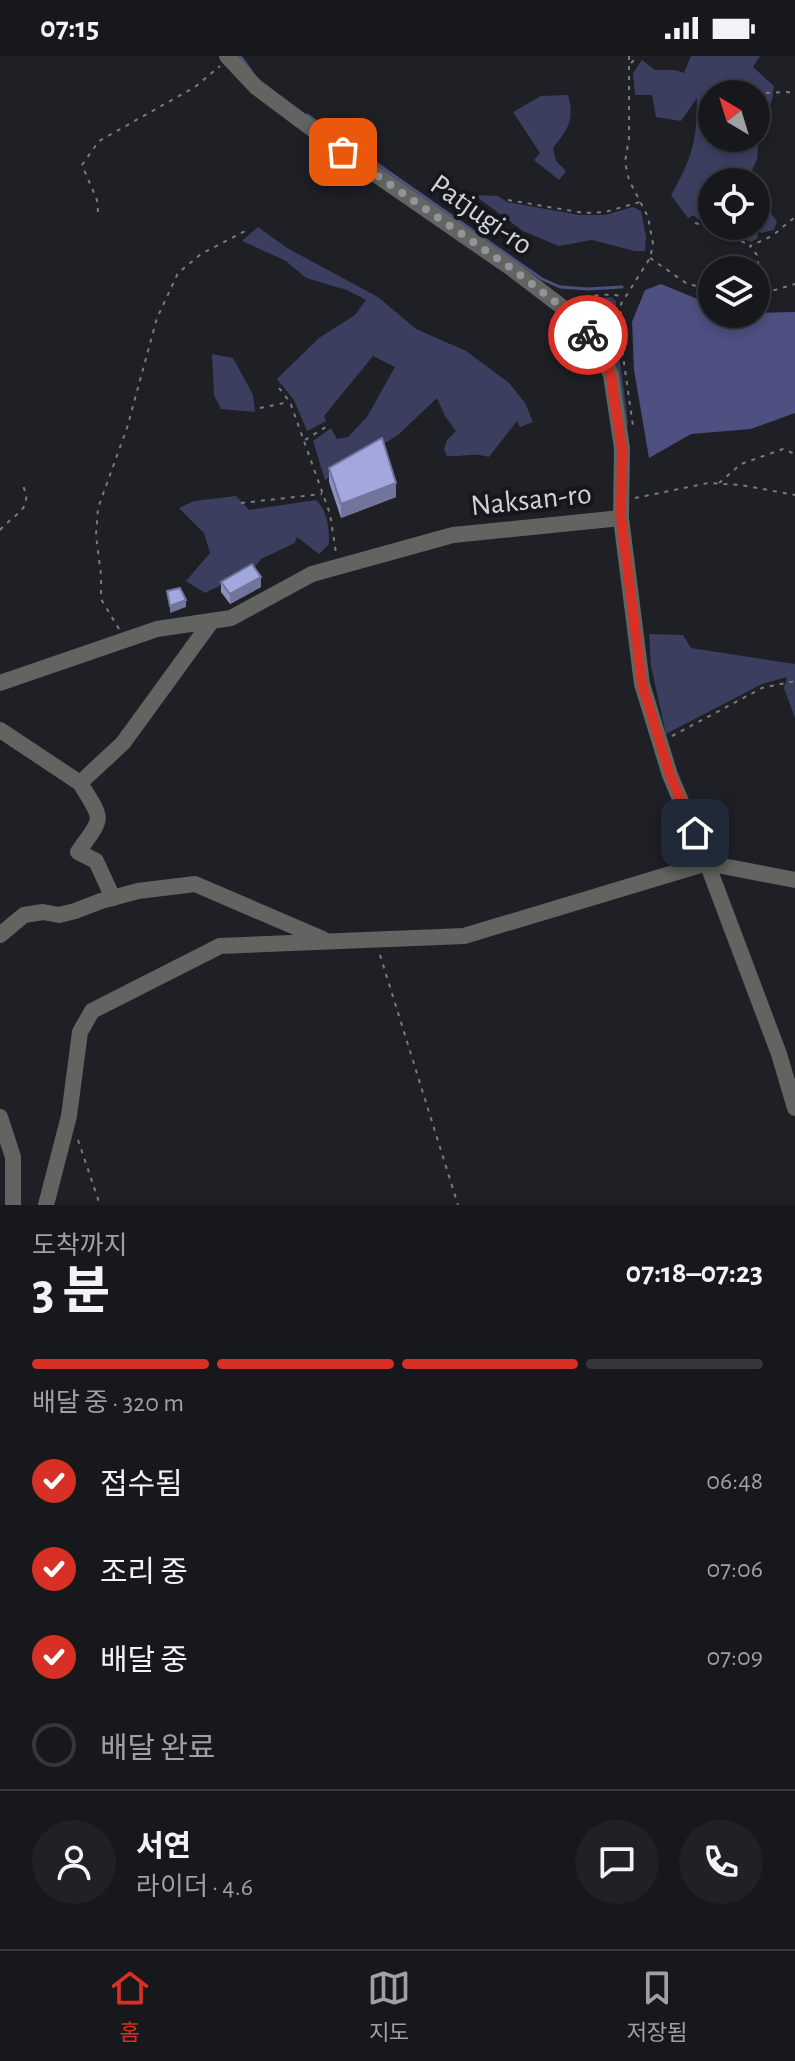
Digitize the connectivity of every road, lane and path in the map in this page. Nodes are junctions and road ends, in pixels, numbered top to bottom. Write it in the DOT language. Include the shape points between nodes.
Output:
graph roads {
  1 [pos="629,56"];
  2 [pos="638,56"];
  3 [pos="228,57"];
  4 [pos="630,64"];
  5 [pos="770,93"];
  6 [pos="795,95"];
  7 [pos="508,200"];
  8 [pos="641,202"];
  9 [pos="98,212"];
  10 [pos="795,217"];
  11 [pos="695,223"];
  12 [pos="249,229"];
  13 [pos="750,246"];
  14 [pos="757,256"];
  15 [pos="650,258"];
  16 [pos="795,284"];
  17 [pos="698,287"];
  18 [pos="770,293"];
  19 [pos="625,298"];
  20 [pos="558,304"];
  21 [pos="279,388"];
  22 [pos="290,402"];
  23 [pos="260,408"];
  24 [pos="633,424"];
  25 [pos="329,425"];
  26 [pos="304,441"];
  27 [pos="795,454"];
  28 [pos="22,484"];
  29 [pos="718,484"];
  30 [pos="322,494"];
  31 [pos="795,495"];
  32 [pos="630,499"];
  33 [pos="241,503"];
  34 [pos="0,517"];
  35 [pos="621,518"];
  36 [pos="7,522"];
  37 [pos="0,530"];
  38 [pos="339,566"];
  39 [pos="211,622"];
  40 [pos="126,640"];
  41 [pos="795,681"];
  42 [pos="0,683"];
  43 [pos="0,730"];
  44 [pos="660,743"];
  45 [pos="80,783"];
  46 [pos="707,863"];
  47 [pos="795,880"];
  48 [pos="113,898"];
  49 [pos="0,935"];
  50 [pos="375,938"];
  51 [pos="328,941"];
  52 [pos="795,1108"];
  53 [pos="69,1116"];
  54 [pos="0,1117"];
  55 [pos="13,1205"];
  56 [pos="46,1205"];
  57 [pos="100,1205"];
  58 [pos="458,1205"];
  1 -- 4 [label="path"];
  2 -- 4 [label="path"];
  3 -- 9 [label="path" via="195,87 99,141 82,165"];
  3 -- 20 [label="street, Patjugi-ro" via="256,87"];
  4 -- 8 [label="path" via="625,162"];
  5 -- 6 [label="path"];
  7 -- 8 [label="path" via="584,213"];
  8 -- 15 [label="path" via="653,244"];
  10 -- 13 [label="path"];
  11 -- 13 [label="path"];
  12 -- 40 [label="path" via="201,254 178,273 157,318 98,508 101,599"];
  13 -- 14 [label="path"];
  15 -- 17 [label="path"];
  15 -- 19 [label="path"];
  16 -- 18 [label="path"];
  19 -- 20 [label="path" via="587,296"];
  19 -- 24 [label="path" via="620,335"];
  20 -- 35 [label="street, Patjugi-ro" via="597,346 611,375 622,448"];
  21 -- 22 [label="path"];
  22 -- 23 [label="path"];
  22 -- 26 [label="path"];
  25 -- 26 [label="path"];
  26 -- 30 [label="path"];
  27 -- 29 [label="path" via="783,449 741,464"];
  28 -- 36 [label="path" via="28,494 26,507"];
  29 -- 31 [label="path"];
  29 -- 32 [label="path"];
  30 -- 33 [label="path"];
  30 -- 38 [label="path"];
  34 -- 36 [label="path"];
  35 -- 38 [label="street, Naksan-ro" via="453,535"];
  35 -- 44 [label="street, Naksan-ro" via="642,684"];
  36 -- 37 [label="path"];
  38 -- 39 [label="street, Naksan-ro" via="312,574 231,618"];
  39 -- 40 [label="street, Naksan-ro" via="157,629"];
  39 -- 45 [label="street" via="123,743"];
  40 -- 42 [label="street, Naksan-ro"];
  41 -- 44 [label="path" via="762,688"];
  43 -- 45 [label="street"];
  44 -- 46 [label="street, Naksan-ro"];
  45 -- 48 [label="street" via="99,814 78,852 96,861"];
  46 -- 47 [label="street"];
  46 -- 50 [label="street" via="464,936"];
  46 -- 52 [label="street, Naksan-ro"];
  48 -- 49 [label="street" via="59,915 24,915"];
  48 -- 51 [label="street" via="195,884"];
  50 -- 51 [label="street"];
  50 -- 58 [label="path"];
  51 -- 53 [label="street" via="220,946 92,1011 80,1032"];
  53 -- 56 [label="street"];
  53 -- 57 [label="path"];
  54 -- 55 [label="street" via="13,1157"];
}
